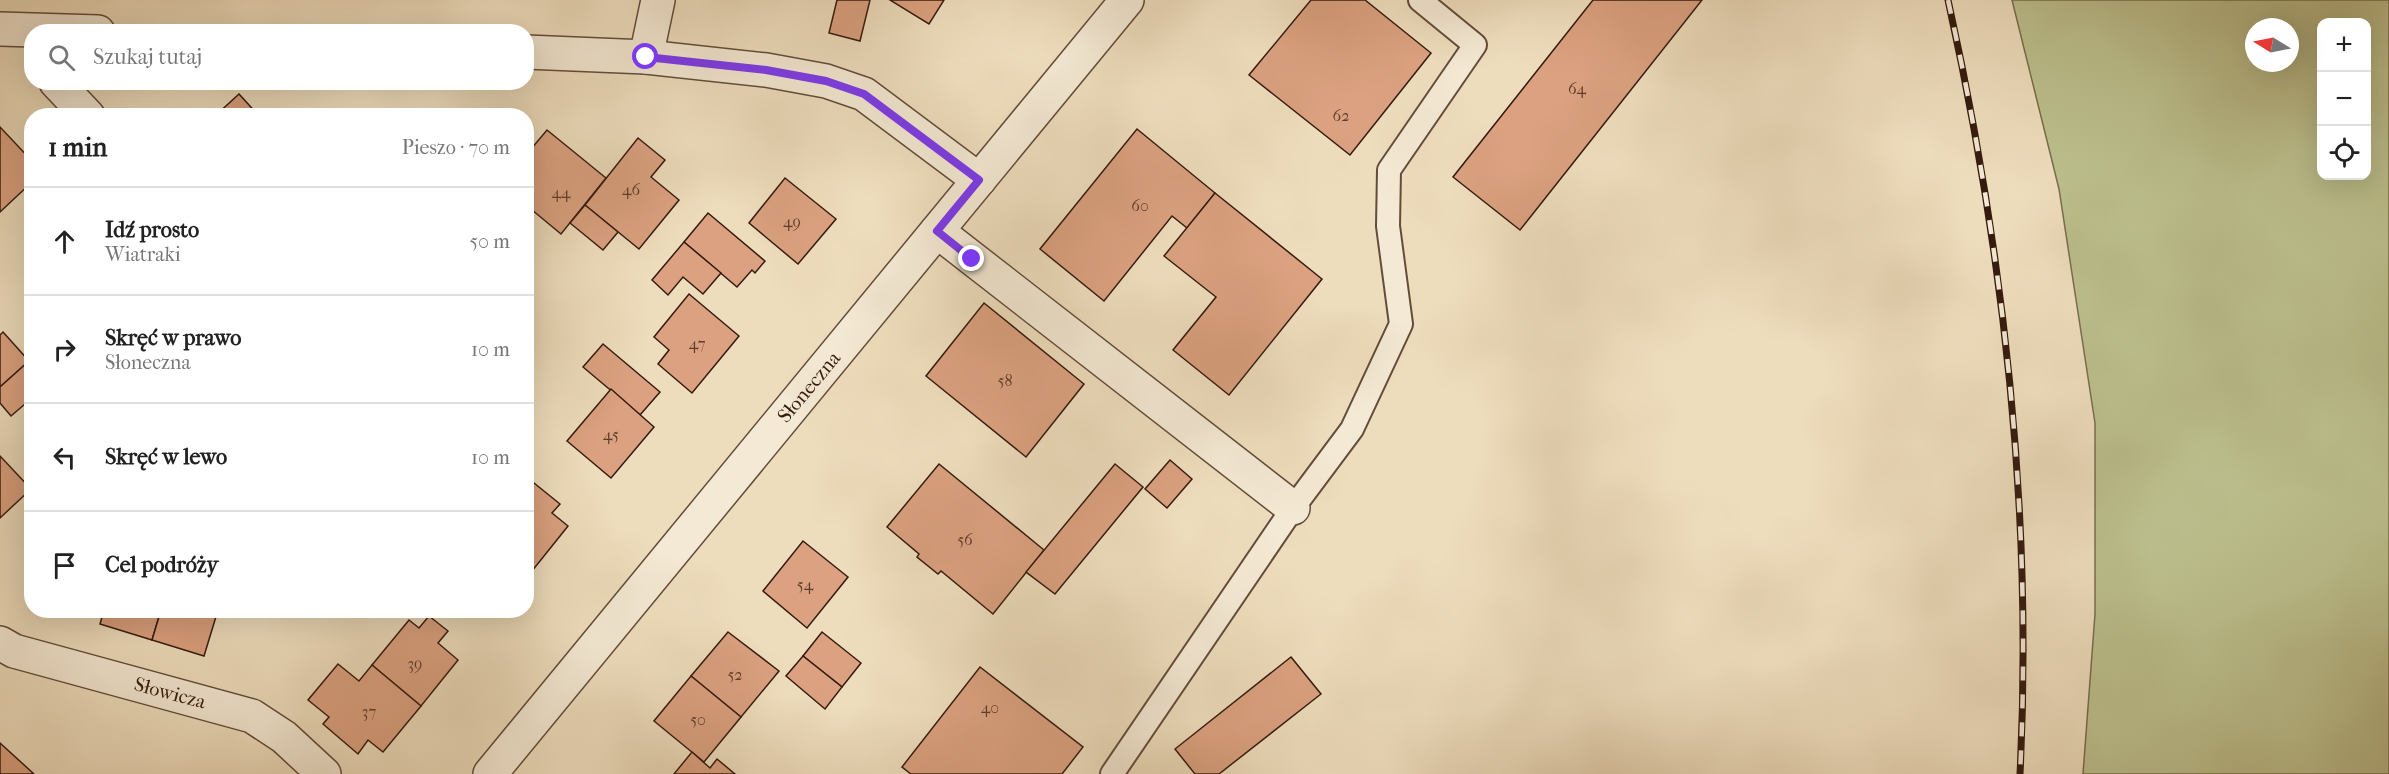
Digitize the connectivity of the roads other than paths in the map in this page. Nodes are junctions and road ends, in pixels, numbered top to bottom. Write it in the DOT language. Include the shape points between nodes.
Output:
graph roads {
  1 [pos="658,0"];
  2 [pos="1127,0"];
  3 [pos="1420,0"];
  4 [pos="0,29"];
  5 [pos="24,30"];
  6 [pos="534,52"];
  7 [pos="646,57"];
  8 [pos="64,90"];
  9 [pos="80,108"];
  10 [pos="979,180"];
  11 [pos="937,231"];
  12 [pos="1293,508"];
  13 [pos="0,642"];
  14 [pos="324,774"];
  15 [pos="490,774"];
  16 [pos="1113,774"];
  1 -- 7 [label="street"];
  2 -- 10 [label="street, Słoneczna"];
  3 -- 12 [label="lane" via="1475,45 1389,170 1388,226 1401,324 1352,429"];
  4 -- 5 [label="street"];
  6 -- 7 [label="street"];
  7 -- 10 [label="street" via="766,70 826,81 864,94"];
  8 -- 9 [label="street"];
  10 -- 11 [label="street, Słoneczna"];
  11 -- 12 [label="street"];
  11 -- 15 [label="street, Słoneczna"];
  12 -- 16 [label="lane"];
  13 -- 14 [label="street, Słowicza" via="14,651 252,716 284,737"];
}
